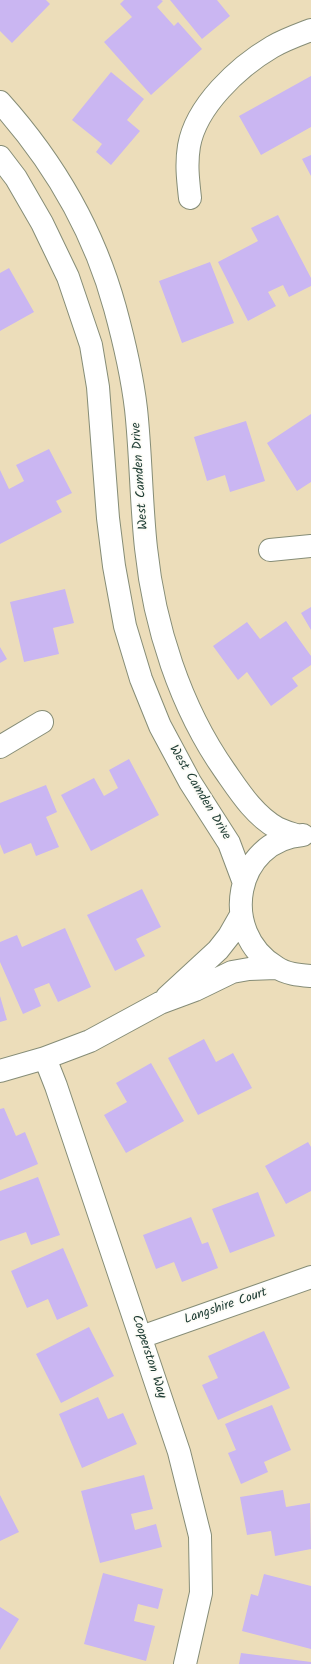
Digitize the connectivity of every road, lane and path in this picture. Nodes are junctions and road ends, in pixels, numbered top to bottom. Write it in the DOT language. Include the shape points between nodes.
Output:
graph roads {
  1 [pos="311,30"];
  2 [pos="0,102"];
  3 [pos="0,157"];
  4 [pos="190,198"];
  5 [pos="311,546"];
  6 [pos="270,550"];
  7 [pos="42,722"];
  8 [pos="0,747"];
  9 [pos="304,835"];
  10 [pos="244,882"];
  11 [pos="240,915"];
  12 [pos="276,968"];
  13 [pos="311,976"];
  14 [pos="160,1003"];
  15 [pos="45,1058"];
  16 [pos="0,1071"];
  17 [pos="311,1277"];
  18 [pos="141,1337"];
  19 [pos="185,1664"];
  1 -- 4 [label="street" via="271,47 230,79 212,98 198,120 189,145 186,171"];
  2 -- 9 [label="street, West Camden Drive" via="28,134 70,200 99,259 115,307 136,408 146,549 155,603 187,703 212,752 244,798 277,827"];
  3 -- 10 [label="street, West Camden Drive" via="16,178 68,277 91,344 98,387 114,566 125,626 141,679 160,726 186,775 229,843"];
  5 -- 6 [label="street"];
  7 -- 8 [label="street"];
  9 -- 10 [label="street" via="278,842 264,852 252,866"];
  10 -- 11 [label="street"];
  11 -- 12 [label="street" via="247,936 260,954"];
  11 -- 14 [label="street" via="218,950"];
  12 -- 13 [label="street" via="295,975"];
  12 -- 14 [label="street" via="232,972"];
  14 -- 15 [label="street" via="90,1041"];
  15 -- 16 [label="street"];
  15 -- 18 [label="street, Cooperston Way"];
  17 -- 18 [label="street, Langshire Court"];
  18 -- 19 [label="street, Cooperston Way" via="187,1478 200,1536 201,1593"];
}
